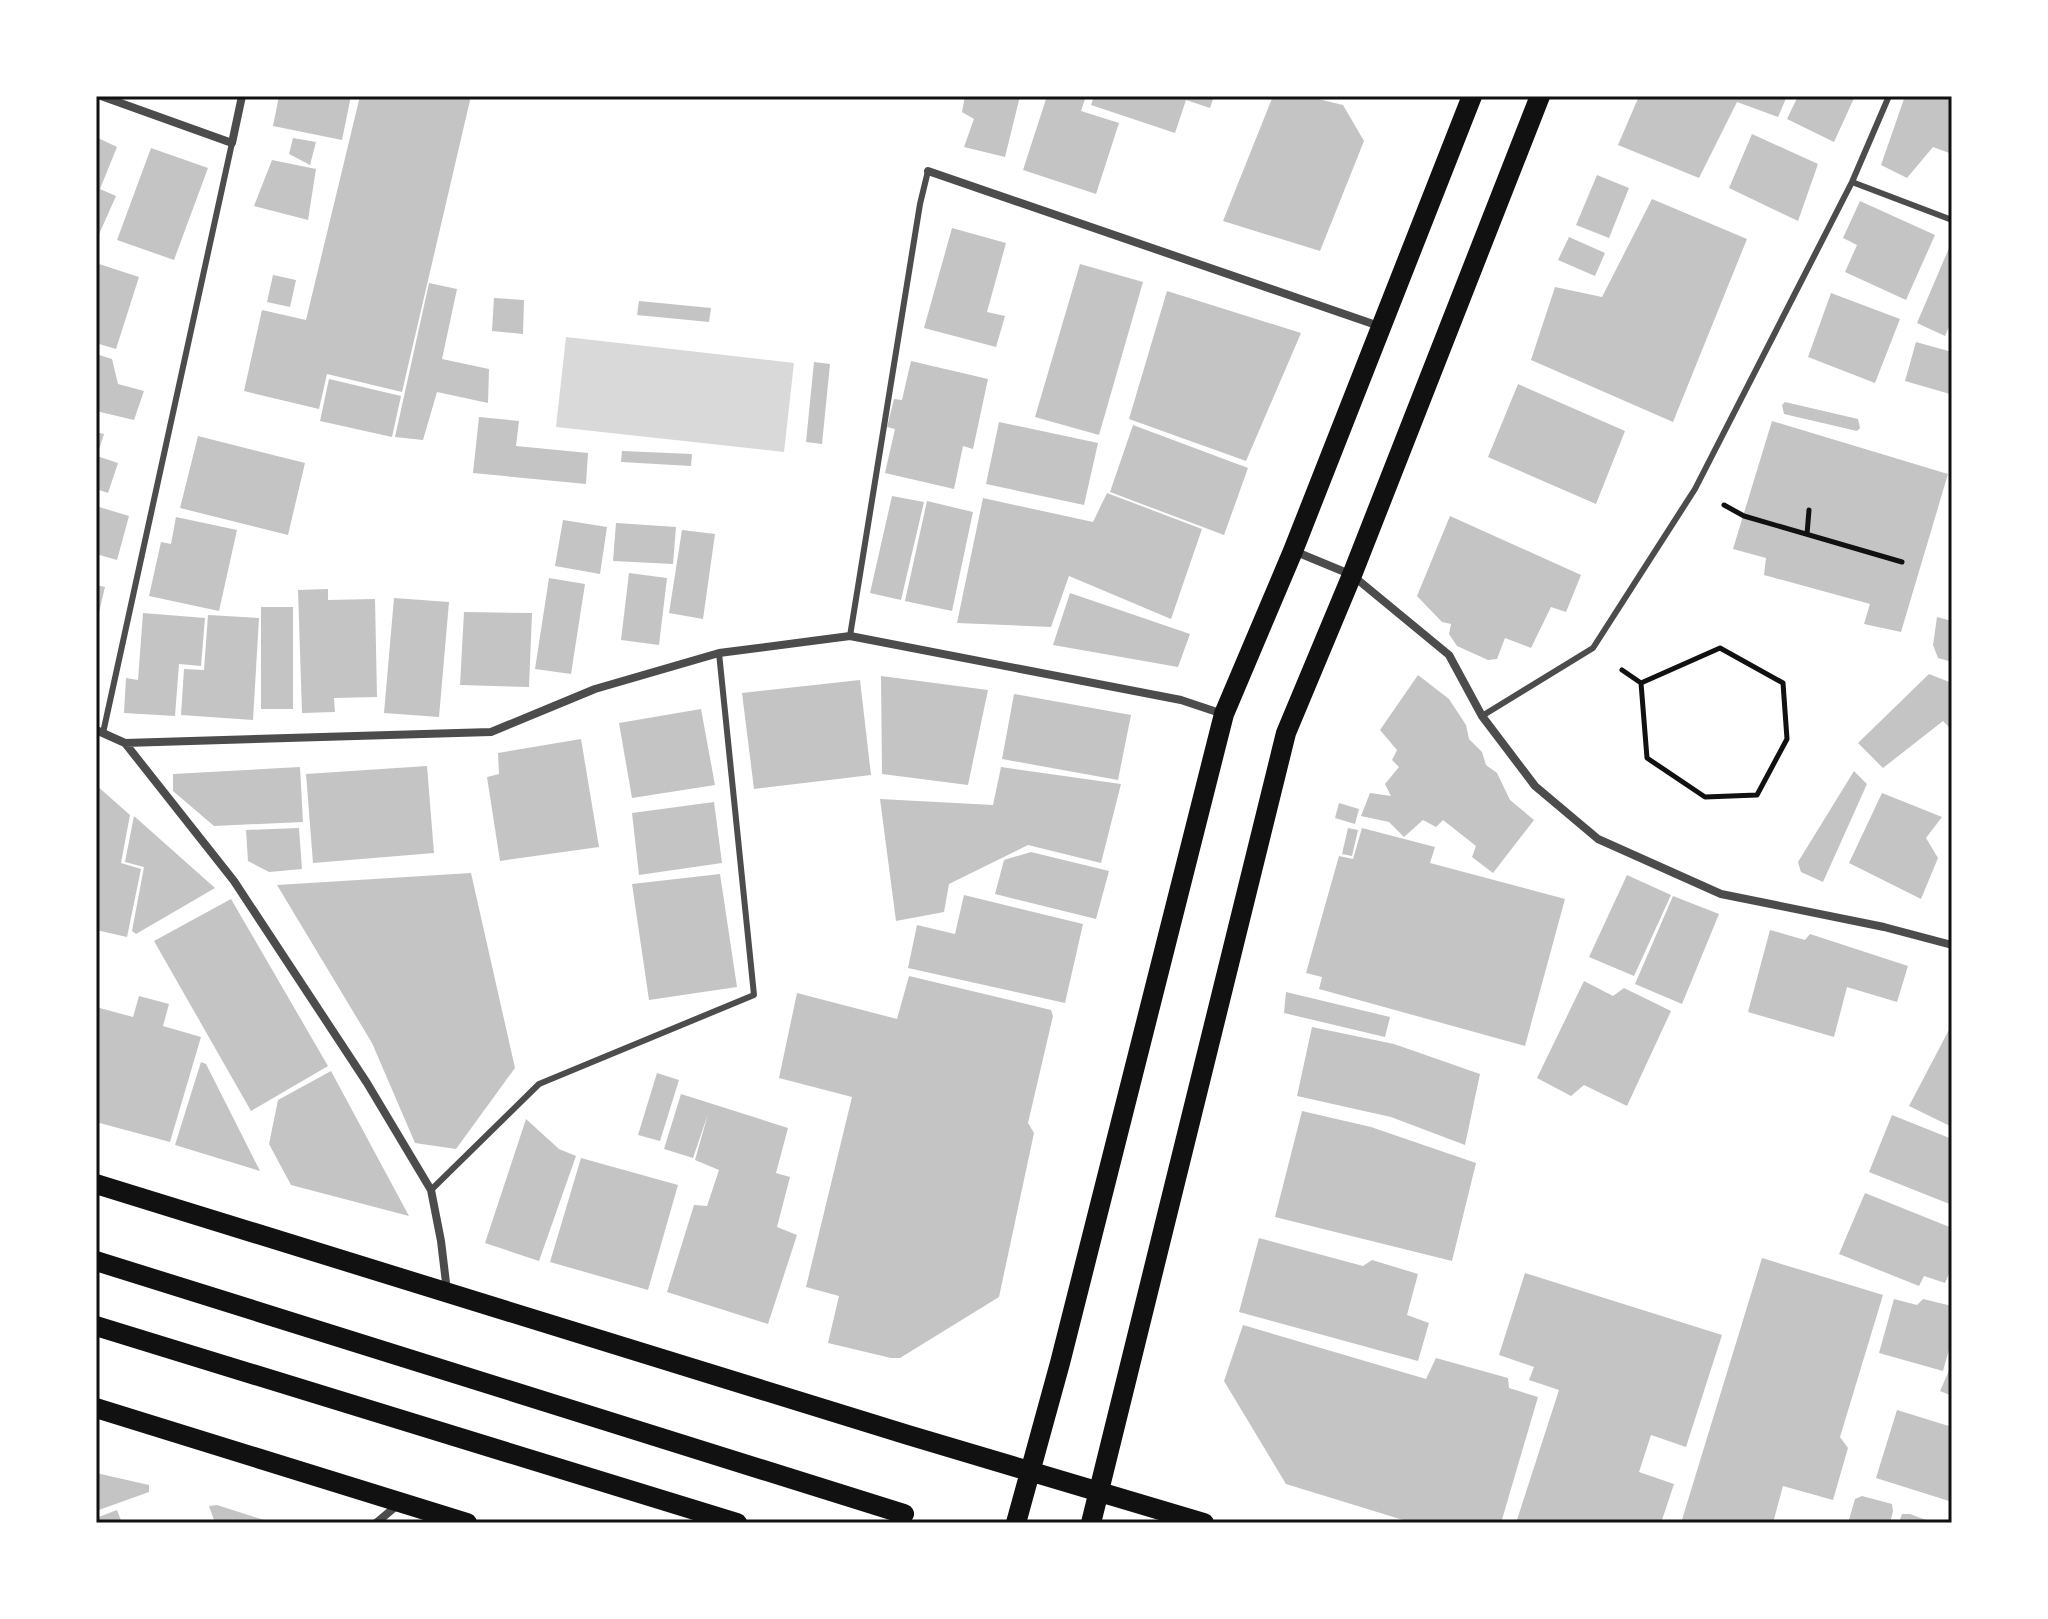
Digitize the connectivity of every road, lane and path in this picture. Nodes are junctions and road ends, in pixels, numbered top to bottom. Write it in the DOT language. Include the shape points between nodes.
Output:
graph roads {
  1 [pos="101,96"];
  2 [pos="242,96"];
  3 [pos="1472,96"];
  4 [pos="1540,96"];
  5 [pos="1889,96"];
  6 [pos="232,143"];
  7 [pos="928,171"];
  8 [pos="1852,182"];
  9 [pos="1952,220"];
  10 [pos="1380,326"];
  11 [pos="1695,489"];
  12 [pos="1812,511"];
  13 [pos="1807,534"];
  14 [pos="1293,551"];
  15 [pos="1902,562"];
  16 [pos="1352,575"];
  17 [pos="850,636"];
  18 [pos="1593,648"];
  19 [pos="719,653"];
  20 [pos="1641,683"];
  21 [pos="1224,714"];
  22 [pos="1482,716"];
  23 [pos="100,731"];
  24 [pos="125,743"];
  25 [pos="1952,945"];
  26 [pos="96,1184"];
  27 [pos="431,1190"];
  28 [pos="96,1261"];
  29 [pos="447,1292"];
  30 [pos="96,1326"];
  31 [pos="96,1408"];
  32 [pos="1031,1470"];
  33 [pos="1099,1490"];
  34 [pos="400,1503"];
  35 [pos="904,1514"];
  36 [pos="376,1523"];
  37 [pos="467,1523"];
  38 [pos="737,1523"];
  39 [pos="1016,1523"];
  40 [pos="1091,1523"];
  41 [pos="1204,1523"];
  1 -- 6 [label="street"];
  2 -- 6 [label="street"];
  3 -- 10 [label="main road"];
  4 -- 16 [label="main road"];
  5 -- 8 [label="lane"];
  6 -- 23 [label="lane"];
  7 -- 10 [label="street"];
  7 -- 17 [label="lane"];
  8 -- 9 [label="lane"];
  8 -- 11 [label="lane"];
  10 -- 14 [label="main road"];
  11 -- 13 [label="path" via="1744,516"];
  11 -- 18 [label="lane"];
  12 -- 13 [label="path"];
  13 -- 15 [label="path"];
  14 -- 16 [label="street"];
  14 -- 21 [label="main road"];
  16 -- 22 [label="street" via="1449,655"];
  16 -- 33 [label="main road" via="1286,733"];
  17 -- 19 [label="street"];
  17 -- 21 [label="street" via="1181,700"];
  18 -- 20 [label="path"];
  18 -- 22 [label="lane"];
  19 -- 24 [label="street" via="595,689 491,732"];
  19 -- 27 [label="lane" via="754,995 539,1084"];
  20 -- 20 [label="path" via="1720,648 1783,683 1787,739 1757,795 1705,797 1647,758"];
  21 -- 32 [label="main road"];
  22 -- 25 [label="street" via="1535,786 1598,839 1721,894"];
  23 -- 24 [label="street"];
  24 -- 27 [label="street" via="234,881"];
  26 -- 29 [label="main road"];
  27 -- 29 [label="street"];
  28 -- 35 [label="main road"];
  29 -- 32 [label="main road"];
  30 -- 38 [label="main road"];
  31 -- 34 [label="main road"];
  32 -- 33 [label="main road"];
  32 -- 39 [label="main road"];
  33 -- 40 [label="main road"];
  33 -- 41 [label="main road"];
  34 -- 36 [label="street"];
  34 -- 37 [label="main road"];
}
